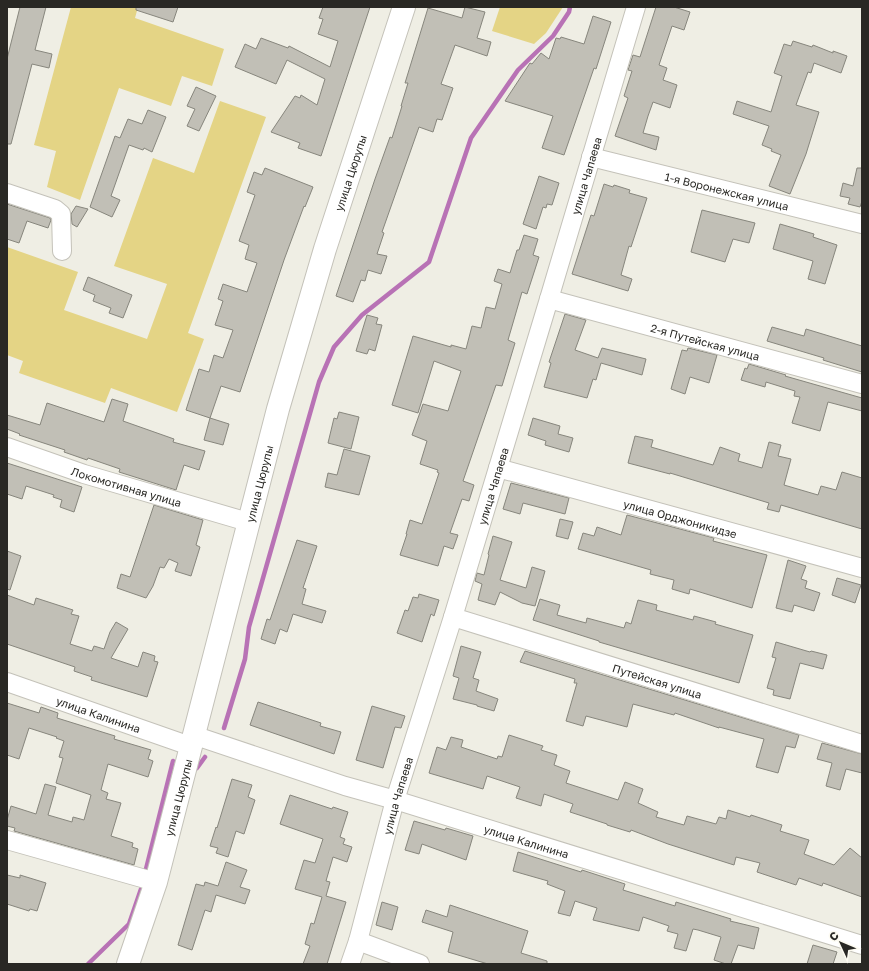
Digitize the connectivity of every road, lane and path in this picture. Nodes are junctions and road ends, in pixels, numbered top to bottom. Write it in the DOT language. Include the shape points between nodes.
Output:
graph roads {
  1 [pos="404,7"];
  2 [pos="636,7"];
  3 [pos="591,157"];
  4 [pos="7,193"];
  5 [pos="862,224"];
  6 [pos="62,251"];
  7 [pos="550,299"];
  8 [pos="862,384"];
  9 [pos="7,447"];
  10 [pos="498,468"];
  11 [pos="248,522"];
  12 [pos="862,568"];
  13 [pos="453,617"];
  14 [pos="7,682"];
  15 [pos="192,740"];
  16 [pos="862,744"];
  17 [pos="395,800"];
  18 [pos="7,840"];
  19 [pos="156,882"];
  20 [pos="358,941"];
  21 [pos="862,945"];
  22 [pos="128,964"];
  23 [pos="350,964"];
  24 [pos="420,964"];
  1 -- 11 [label="street, улица Цюрупы" via="325,249"];
  2 -- 3 [label="street, улица Чапаева"];
  3 -- 5 [label="street, 1-я Воронежская улица"];
  3 -- 7 [label="street, улица Чапаева"];
  4 -- 6 [label="street" via="55,209 61,214"];
  7 -- 8 [label="street, 2-я Путейская улица"];
  7 -- 10 [label="street, улица Чапаева"];
  9 -- 11 [label="street, Локомотивная улица" via="84,474"];
  10 -- 12 [label="street, улица Орджоникидзе"];
  10 -- 13 [label="street, улица Чапаева"];
  11 -- 15 [label="street, улица Цюрупы"];
  13 -- 16 [label="street, Путейская улица"];
  13 -- 17 [label="street, улица Чапаева"];
  14 -- 15 [label="street, улица Калинина"];
  15 -- 17 [label="street, улица Калинина"];
  15 -- 19 [label="street, улица Цюрупы"];
  17 -- 20 [label="street, улица Чапаева"];
  17 -- 21 [label="street, улица Калинина"];
  18 -- 19 [label="street"];
  19 -- 22 [label="street, улица Цюрупы"];
  20 -- 23 [label="street, улица Чапаева"];
  20 -- 24 [label="street"];
}
